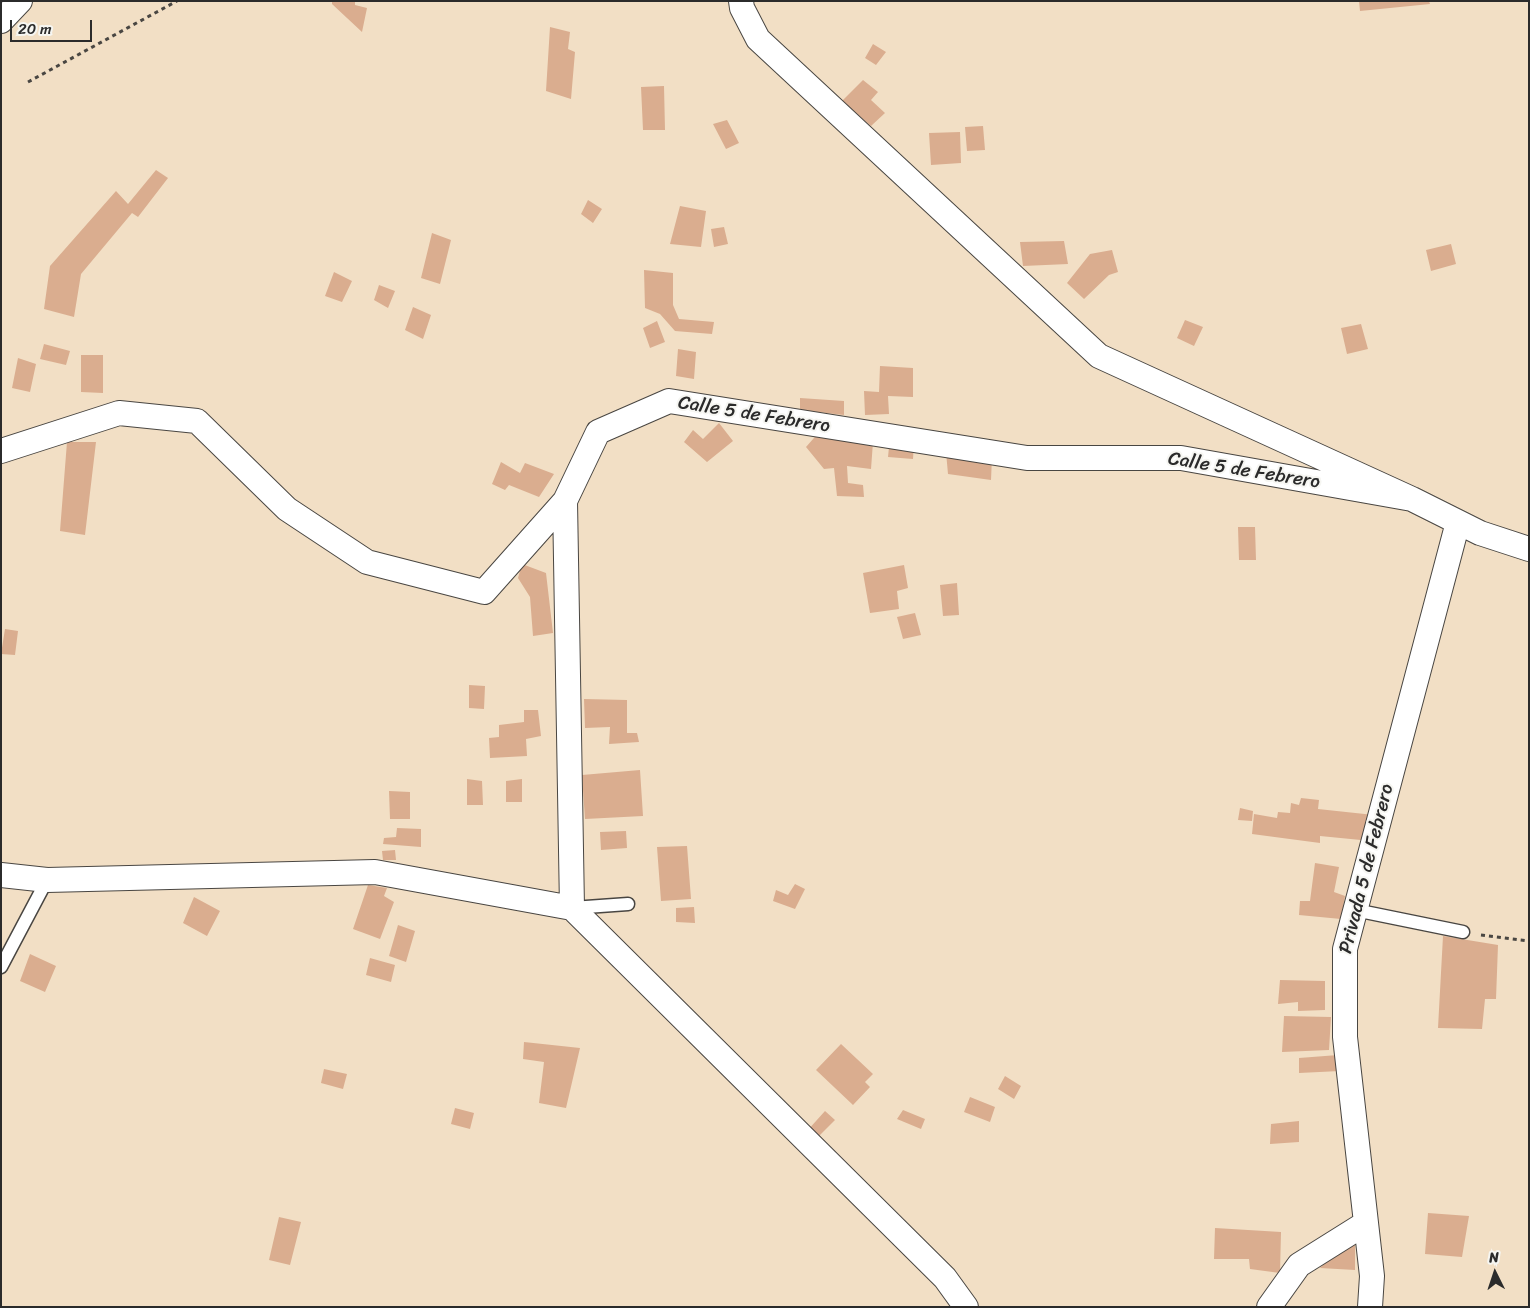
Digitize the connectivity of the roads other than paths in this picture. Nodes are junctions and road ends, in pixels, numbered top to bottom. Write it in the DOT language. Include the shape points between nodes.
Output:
graph roads {
  1 [pos="20,1"];
  2 [pos="738,4"];
  3 [pos="1,21"];
  4 [pos="1,451"];
  5 [pos="1412,499"];
  6 [pos="565,501"];
  7 [pos="1458,522"];
  8 [pos="1529,549"];
  9 [pos="1,875"];
  10 [pos="47,880"];
  11 [pos="628,904"];
  12 [pos="572,908"];
  13 [pos="1355,910"];
  14 [pos="1464,932"];
  15 [pos="1,967"];
  16 [pos="1366,1223"];
  17 [pos="966,1307"];
  18 [pos="1270,1307"];
  19 [pos="1370,1307"];
  1 -- 3 [label="street"];
  2 -- 5 [label="street, Calle 5 de Febrero" via="758,39 1099,356"];
  4 -- 6 [label="street, Calle 5 de Febrero" via="119,413 197,421 287,509 367,562 484,592"];
  5 -- 6 [label="street, Calle 5 de Febrero" via="1181,458 1026,458 669,401 598,432"];
  5 -- 7 [label="street, Calle 5 de Febrero"];
  6 -- 12 [label="street"];
  7 -- 8 [label="street, Calle 5 de Febrero"];
  7 -- 13 [label="street, Privada 5 de Febrero"];
  9 -- 10 [label="street"];
  10 -- 12 [label="street" via="375,872"];
  10 -- 15 [label="lane"];
  11 -- 12 [label="lane"];
  12 -- 17 [label="street" via="945,1278"];
  13 -- 14 [label="lane"];
  13 -- 16 [label="street, Privada 5 de Febrero" via="1345,949 1345,1036"];
  16 -- 18 [label="street" via="1299,1266"];
  16 -- 19 [label="street, Privada 5 de Febrero" via="1372,1276"];
}
